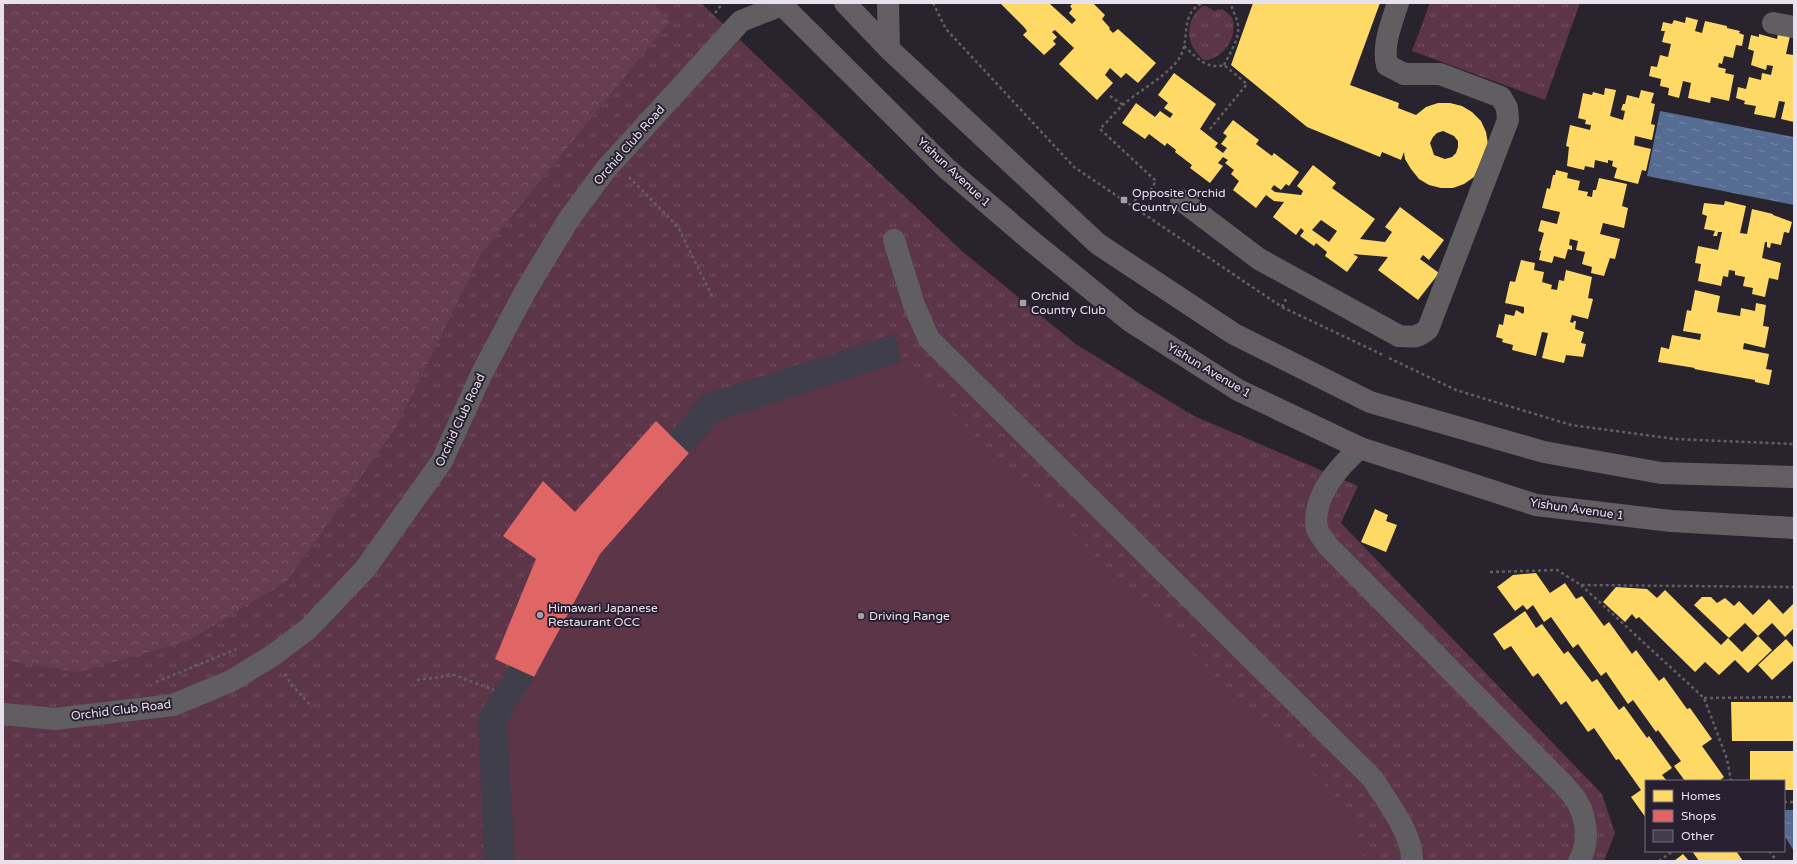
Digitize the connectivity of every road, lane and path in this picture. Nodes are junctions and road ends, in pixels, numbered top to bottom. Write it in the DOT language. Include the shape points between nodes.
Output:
graph roads {
  1 [pos="844,3"];
  2 [pos="888,3"];
  3 [pos="1203,3"];
  4 [pos="1231,3"];
  5 [pos="1398,3"];
  6 [pos="782,4"];
  7 [pos="743,12"];
  8 [pos="1184,46"];
  9 [pos="889,48"];
  10 [pos="1224,65"];
  11 [pos="1110,96"];
  12 [pos="1123,105"];
  13 [pos="1210,128"];
  14 [pos="629,176"];
  15 [pos="1141,192"];
  16 [pos="1182,200"];
  17 [pos="1131,206"];
  18 [pos="1138,211"];
  19 [pos="894,240"];
  20 [pos="712,296"];
  21 [pos="1360,448"];
  22 [pos="1794,477"];
  23 [pos="1794,528"];
  24 [pos="1490,572"];
  25 [pos="1581,584"];
  26 [pos="1794,587"];
  27 [pos="417,680"];
  28 [pos="494,690"];
  29 [pos="1704,698"];
  30 [pos="1794,698"];
  31 [pos="3,714"];
  32 [pos="1731,780"];
  33 [pos="1672,852"];
  34 [pos="1770,852"];
  35 [pos="1412,861"];
  36 [pos="1579,861"];
  37 [pos="1659,861"];
  38 [pos="1777,861"];
  1 -- 9 [label="main road"];
  2 -- 9 [label="main road"];
  3 -- 8 [label="path" via="1188,17"];
  4 -- 10 [label="path" via="1238,34"];
  5 -- 16 [label="lane" via="1388,35 1385,57 1387,64 1404,74 1440,74 1501,97 1507,108 1508,120 1428,328 1415,338 1399,336 1259,259"];
  6 -- 7 [label="lane, Orchid Club Road"];
  6 -- 21 [label="main road, Yishun Avenue 1" via="946,168 1130,321 1238,390"];
  7 -- 31 [label="lane, Orchid Club Road" via="605,170 569,220 526,290 482,373 442,462 365,569 308,629 272,656 231,681 173,705 55,719"];
  8 -- 10 [label="path" via="1202,62 1217,67"];
  8 -- 12 [label="path" via="1174,64"];
  9 -- 22 [label="main road" via="1098,244 1234,334 1370,402 1552,454 1661,472"];
  10 -- 13 [label="path" via="1247,84"];
  11 -- 12 [label="path"];
  12 -- 18 [label="path" via="1100,129 1156,180"];
  14 -- 20 [label="path" via="678,227"];
  15 -- 17 [label="path"];
  19 -- 35 [label="lane" via="914,305 929,340 1373,779 1401,824 1413,851"];
  21 -- 23 [label="main road, Yishun Avenue 1" via="1536,505 1671,521"];
  21 -- 36 [label="lane" via="1341,466 1327,487 1318,508 1318,529 1327,545 1576,800 1585,821 1586,841"];
  24 -- 25 [label="path" via="1557,570"];
  25 -- 26 [label="path"];
  25 -- 29 [label="path"];
  27 -- 28 [label="path" via="454,674"];
  29 -- 30 [label="path"];
  29 -- 32 [label="path" via="1727,759"];
  33 -- 37 [label="path"];
  34 -- 38 [label="path"];
}
